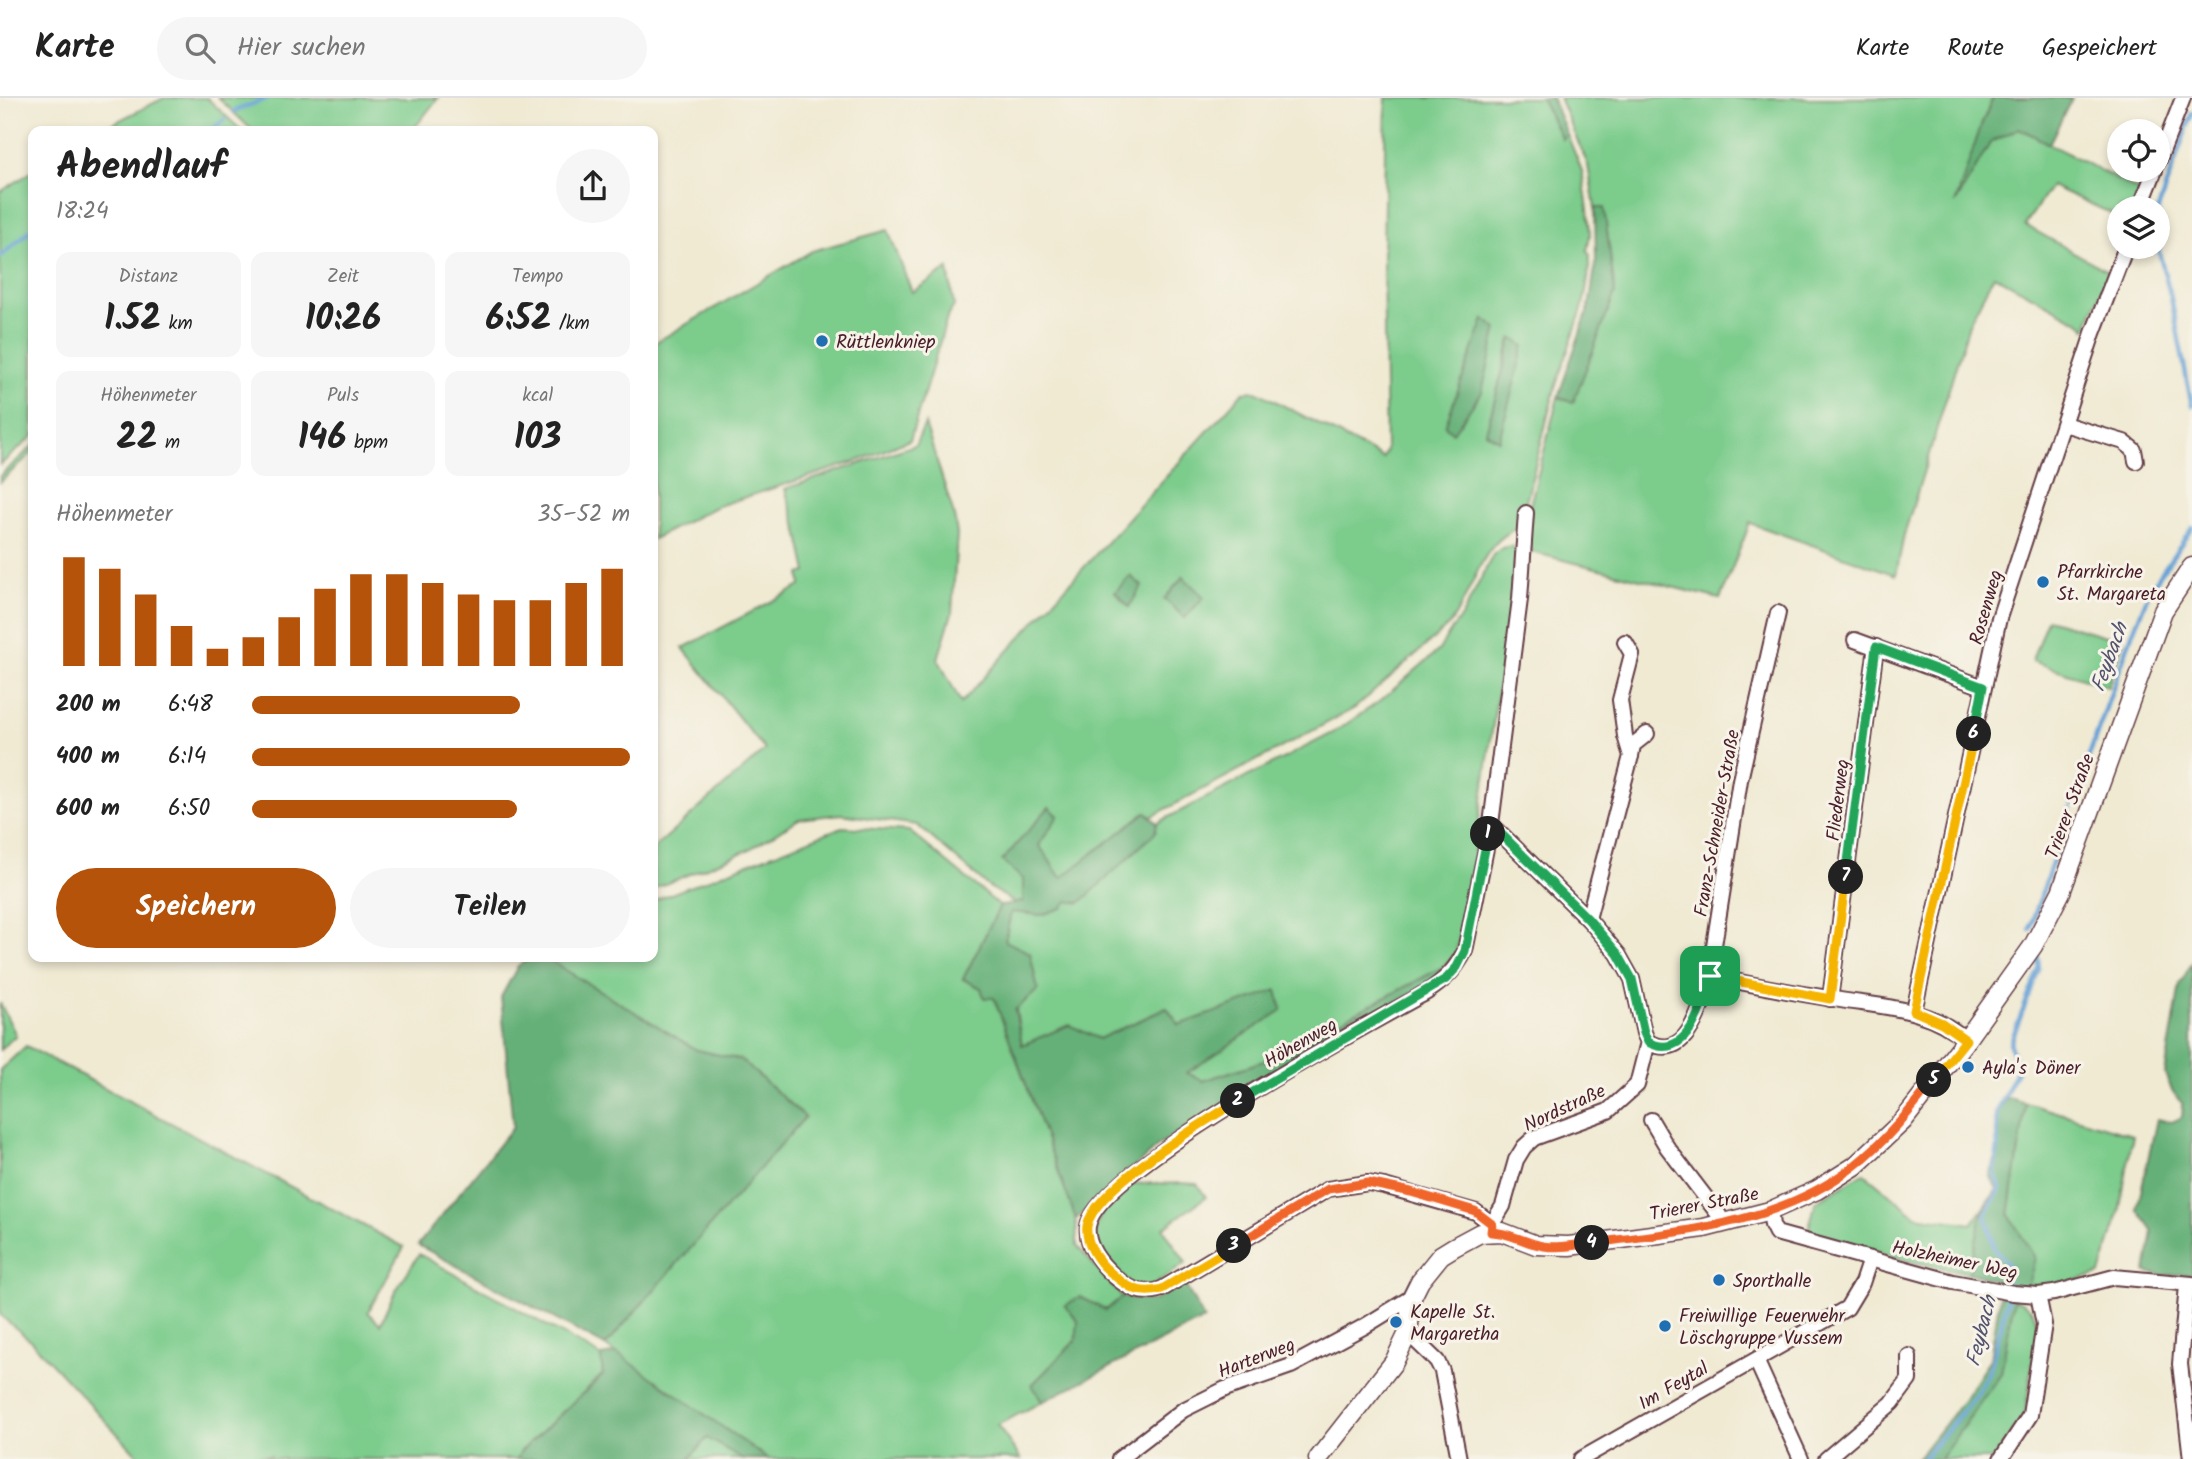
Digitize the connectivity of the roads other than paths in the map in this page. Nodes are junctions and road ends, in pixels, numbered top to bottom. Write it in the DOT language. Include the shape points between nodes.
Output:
graph roads {
  1 [pos="2183,98"];
  2 [pos="2170,131"];
  3 [pos="2121,259"];
  4 [pos="2064,424"];
  5 [pos="2136,461"];
  6 [pos="1526,513"];
  7 [pos="2192,567"];
  8 [pos="1778,613"];
  9 [pos="1855,640"];
  10 [pos="1625,642"];
  11 [pos="1876,647"];
  12 [pos="1983,687"];
  13 [pos="1647,734"];
  14 [pos="1631,757"];
  15 [pos="1491,824"];
  16 [pos="1588,919"];
  17 [pos="1710,976"];
  18 [pos="1830,999"];
  19 [pos="1914,1011"];
  20 [pos="1966,1040"];
  21 [pos="1648,1042"];
  22 [pos="1651,1120"];
  23 [pos="1770,1211"];
  24 [pos="1721,1224"];
  25 [pos="1492,1228"];
  26 [pos="1870,1259"];
  27 [pos="2189,1284"];
  28 [pos="2038,1296"];
  29 [pos="1412,1297"];
  30 [pos="1408,1332"];
  31 [pos="1909,1356"];
  32 [pos="1756,1360"];
  33 [pos="1119,1459"];
  34 [pos="1318,1459"];
  35 [pos="1460,1459"];
  36 [pos="1581,1459"];
  37 [pos="1801,1459"];
  38 [pos="1826,1459"];
  39 [pos="2001,1459"];
  40 [pos="2191,1459"];
  1 -- 2 [label="street"];
  3 -- 4 [label="street, Rosenweg"];
  4 -- 5 [label="street" via="2124,442 2134,450"];
  4 -- 12 [label="street, Rosenweg" via="1999,618"];
  6 -- 15 [label="street, Höhenweg" via="1520,598"];
  7 -- 20 [label="main road, Trierer Straße" via="2163,611 2061,892 2034,946"];
  8 -- 17 [label="street, Franz-Schneider-Straße" via="1740,779"];
  9 -- 11 [label="street"];
  10 -- 14 [label="street" via="1632,654 1620,700"];
  11 -- 12 [label="street"];
  11 -- 18 [label="street, Fliederweg"];
  12 -- 19 [label="street, Rosenweg"];
  13 -- 14 [label="street" via="1633,745"];
  14 -- 16 [label="street"];
  15 -- 16 [label="street"];
  15 -- 25 [label="street, Höhenweg" via="1465,951 1446,979 1199,1125 1119,1185 1097,1206 1087,1225 1088,1243 1105,1268 1132,1290 1152,1292 1328,1189 1384,1185 1476,1212"];
  16 -- 21 [label="street" via="1632,979"];
  17 -- 18 [label="street"];
  17 -- 21 [label="street, Franz-Schneider-Straße" via="1698,1014 1684,1038 1662,1048"];
  18 -- 19 [label="street"];
  19 -- 20 [label="street"];
  20 -- 23 [label="main road, Trierer Straße" via="1903,1121 1855,1166"];
  21 -- 25 [label="street, Nordstraße" via="1637,1085 1608,1111 1534,1138 1524,1147"];
  22 -- 24 [label="street"];
  23 -- 24 [label="main road, Trierer Straße"];
  23 -- 26 [label="street, Holzheimer Weg" via="1776,1233"];
  24 -- 25 [label="main road, Trierer Straße" via="1565,1247 1535,1245"];
  25 -- 29 [label="main road" via="1441,1255"];
  26 -- 28 [label="street, Holzheimer Weg" via="1959,1283"];
  26 -- 32 [label="street, Im Feytal" via="1847,1308"];
  27 -- 28 [label="street, Holzheimer Weg" via="2114,1277"];
  27 -- 40 [label="street" via="2180,1364"];
  28 -- 39 [label="street" via="2044,1324 2029,1415"];
  29 -- 30 [label="main road"];
  29 -- 33 [label="street, Harterweg" via="1292,1366 1224,1389 1183,1410"];
  30 -- 34 [label="main road" via="1389,1368"];
  30 -- 35 [label="street" via="1442,1371"];
  31 -- 38 [label="street" via="1909,1380 1892,1404"];
  32 -- 36 [label="street, Im Feytal"];
  32 -- 37 [label="street"];
}
